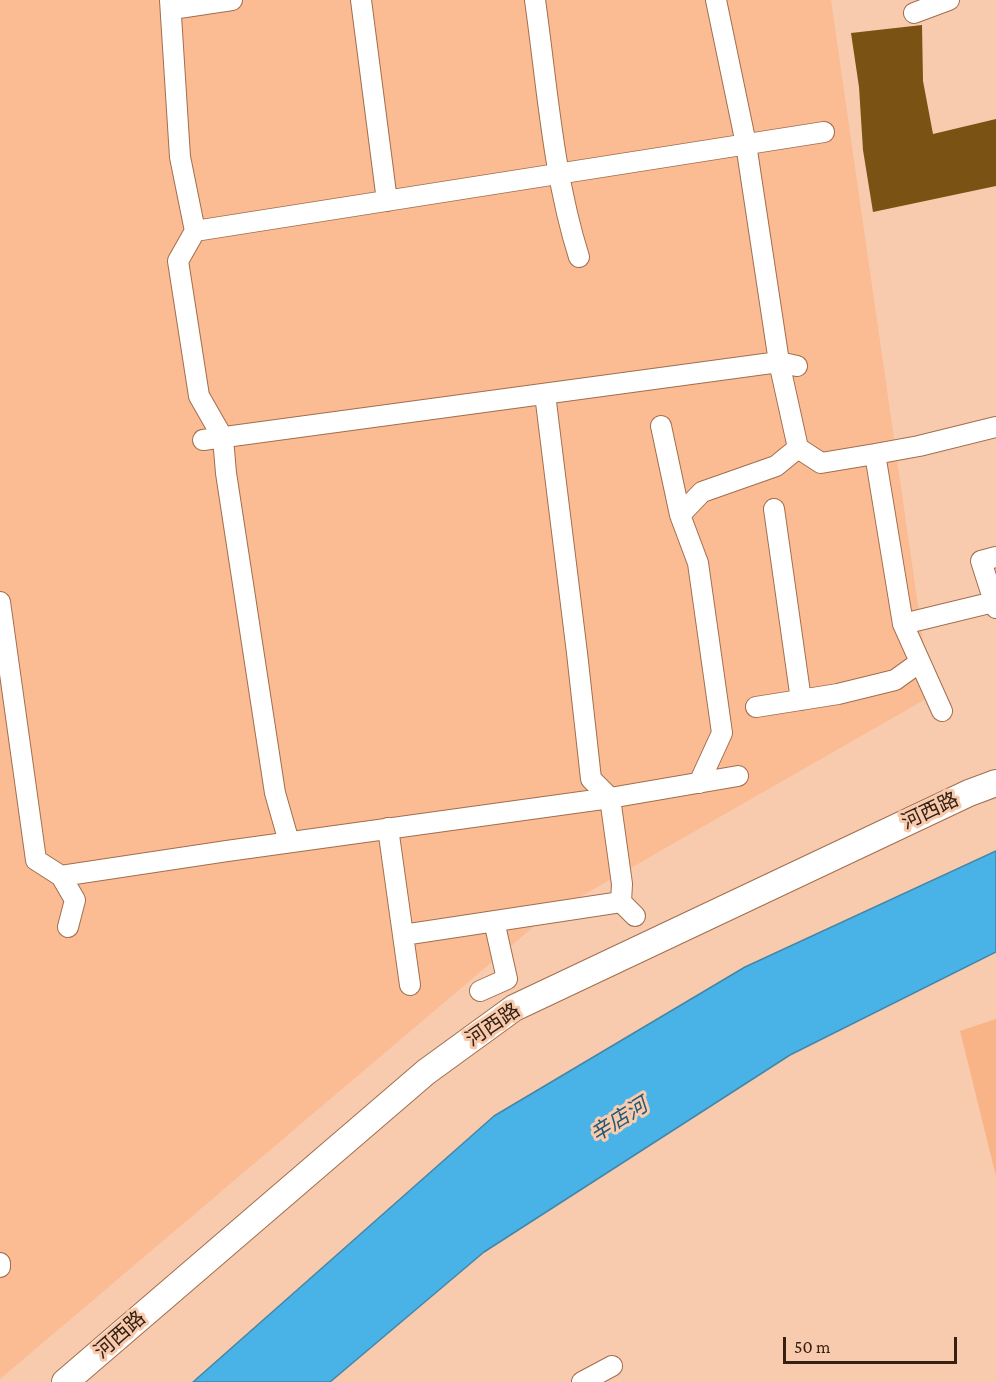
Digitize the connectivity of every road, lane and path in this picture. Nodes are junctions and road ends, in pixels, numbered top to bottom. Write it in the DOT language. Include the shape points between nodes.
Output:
graph roads {
  1 [pos="232,0"];
  2 [pos="361,0"];
  3 [pos="535,0"];
  4 [pos="716,0"];
  5 [pos="949,0"];
  6 [pos="171,4"];
  7 [pos="914,12"];
  8 [pos="824,132"];
  9 [pos="746,144"];
  10 [pos="560,173"];
  11 [pos="387,201"];
  12 [pos="195,231"];
  13 [pos="579,257"];
  14 [pos="788,364"];
  15 [pos="545,394"];
  16 [pos="661,426"];
  17 [pos="996,427"];
  18 [pos="213,439"];
  19 [pos="798,448"];
  20 [pos="875,454"];
  21 [pos="774,509"];
  22 [pos="680,515"];
  23 [pos="996,557"];
  24 [pos="0,602"];
  25 [pos="995,605"];
  26 [pos="903,624"];
  27 [pos="920,662"];
  28 [pos="801,700"];
  29 [pos="756,707"];
  30 [pos="942,711"];
  31 [pos="738,776"];
  32 [pos="699,783"];
  33 [pos="996,783"];
  34 [pos="610,798"];
  35 [pos="388,828"];
  36 [pos="289,842"];
  37 [pos="61,876"];
  38 [pos="494,921"];
  39 [pos="68,927"];
  40 [pos="403,935"];
  41 [pos="410,985"];
  42 [pos="480,991"];
  43 [pos="0,1263"];
  44 [pos="0,1267"];
  45 [pos="612,1366"];
  46 [pos="65,1382"];
  47 [pos="582,1382"];
  1 -- 6 [label="street"];
  2 -- 11 [label="street"];
  3 -- 10 [label="street"];
  4 -- 9 [label="street"];
  5 -- 7 [label="street"];
  6 -- 12 [label="street" via="180,157"];
  8 -- 9 [label="street"];
  9 -- 10 [label="street"];
  9 -- 14 [label="street"];
  10 -- 11 [label="street"];
  10 -- 13 [label="street"];
  11 -- 12 [label="street"];
  12 -- 18 [label="street" via="178,261 200,396"];
  14 -- 15 [label="street"];
  14 -- 19 [label="street"];
  15 -- 18 [label="street"];
  15 -- 34 [label="street" via="591,779"];
  16 -- 22 [label="street"];
  17 -- 20 [label="street"];
  18 -- 36 [label="street" via="226,473 275,793"];
  19 -- 20 [label="street" via="821,463"];
  19 -- 22 [label="street" via="776,466 702,492"];
  20 -- 26 [label="street"];
  21 -- 28 [label="street"];
  22 -- 32 [label="street" via="698,564 722,733"];
  23 -- 25 [label="street" via="981,561"];
  24 -- 37 [label="street" via="36,860"];
  25 -- 26 [label="street"];
  26 -- 27 [label="street"];
  27 -- 28 [label="street" via="895,680"];
  27 -- 30 [label="street"];
  28 -- 29 [label="street"];
  31 -- 32 [label="street"];
  32 -- 34 [label="street"];
  33 -- 46 [label="street, 河西路" via="514,1008 426,1072"];
  34 -- 35 [label="street"];
  34 -- 38 [label="street" via="628,909"];
  35 -- 36 [label="street"];
  35 -- 40 [label="street"];
  36 -- 37 [label="street"];
  37 -- 39 [label="street" via="75,900"];
  38 -- 40 [label="street"];
  38 -- 42 [label="street" via="507,979"];
  40 -- 41 [label="street"];
  43 -- 44 [label="street"];
  45 -- 47 [label="street"];
}
